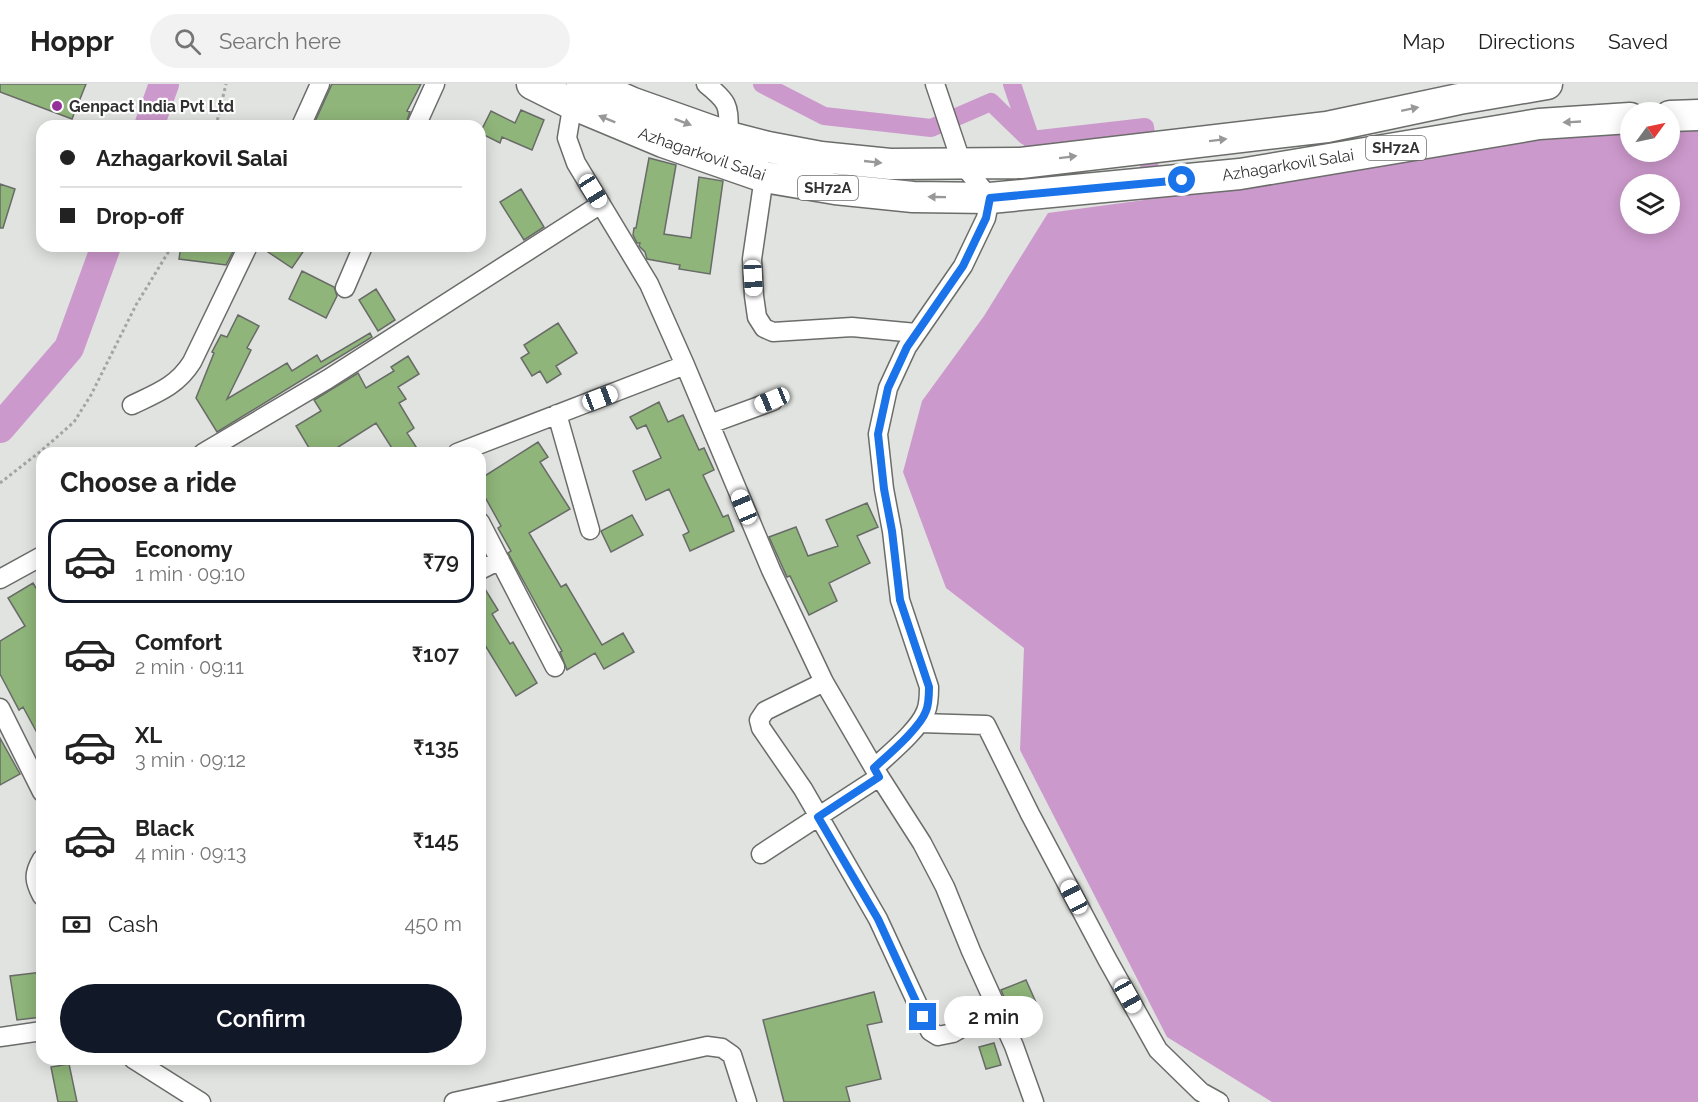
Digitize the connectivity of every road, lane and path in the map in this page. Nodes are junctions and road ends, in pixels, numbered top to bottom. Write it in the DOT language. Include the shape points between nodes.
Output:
graph roads {
  1 [pos="226,84"];
  2 [pos="320,84"];
  3 [pos="435,84"];
  4 [pos="532,84"];
  5 [pos="706,84"];
  6 [pos="935,84"];
  7 [pos="1547,84"];
  8 [pos="579,91"];
  9 [pos="1457,91"];
  10 [pos="1698,115"];
  11 [pos="1680,116"];
  12 [pos="1620,119"];
  13 [pos="217,120"];
  14 [pos="304,120"];
  15 [pos="419,120"];
  16 [pos="729,137"];
  17 [pos="957,150"];
  18 [pos="764,177"];
  19 [pos="990,198"];
  20 [pos="601,204"];
  21 [pos="168,252"];
  22 [pos="245,252"];
  23 [pos="360,252"];
  24 [pos="345,288"];
  25 [pos="916,333"];
  26 [pos="685,365"];
  27 [pos="772,400"];
  28 [pos="132,405"];
  29 [pos="557,414"];
  30 [pos="710,424"];
  31 [pos="46,447"];
  32 [pos="213,447"];
  33 [pos="472,447"];
  34 [pos="36,455"];
  35 [pos="0,483"];
  36 [pos="590,530"];
  37 [pos="486,533"];
  38 [pos="36,559"];
  39 [pos="500,560"];
  40 [pos="486,567"];
  41 [pos="0,579"];
  42 [pos="555,667"];
  43 [pos="824,682"];
  44 [pos="0,708"];
  45 [pos="920,723"];
  46 [pos="36,770"];
  47 [pos="876,772"];
  48 [pos="818,817"];
  49 [pos="761,854"];
  50 [pos="36,869"];
  51 [pos="36,884"];
  52 [pos="996,1008"];
  53 [pos="36,1031"];
  54 [pos="0,1037"];
  55 [pos="142,1065"];
  56 [pos="483,1099"];
  57 [pos="201,1102"];
  58 [pos="454,1102"];
  59 [pos="747,1102"];
  60 [pos="1034,1102"];
  61 [pos="1219,1102"];
  1 -- 13 [label="path"];
  2 -- 14 [label="street"];
  3 -- 15 [label="street"];
  4 -- 8 [label="main road, Azhagarkovil Salai / SH72A"];
  5 -- 16 [label="street" via="729,108"];
  6 -- 17 [label="street"];
  7 -- 9 [label="main road, Azhagarkovil Salai / SH72A"];
  8 -- 16 [label="main road, Azhagarkovil Salai / SH72A, one-way" via="633,103"];
  18 -- 8 [label="main road, Azhagarkovil Salai / SH72A, one-way" via="663,142"];
  8 -- 20 [label="street" via="567,138 576,164"];
  17 -- 9 [label="main road, Azhagarkovil Salai / SH72A, one-way" via="1021,163 1327,127"];
  10 -- 11 [label="main road"];
  12 -- 19 [label="main road, Azhagarkovil Salai / SH72A, one-way" via="1539,123 1240,174"];
  16 -- 17 [label="main road, Azhagarkovil Salai / SH72A, one-way" via="821,157 890,164"];
  17 -- 19 [label="street"];
  19 -- 18 [label="main road, Azhagarkovil Salai / SH72A, one-way" via="913,197"];
  18 -- 25 [label="street" via="752,259 757,316 764,328 773,332 852,327"];
  19 -- 25 [label="street" via="986,218 963,266"];
  20 -- 26 [label="street" via="649,284"];
  20 -- 32 [label="street" via="328,379"];
  21 -- 31 [label="path" via="74,422"];
  22 -- 28 [label="street" via="184,375"];
  23 -- 24 [label="street"];
  25 -- 45 [label="street" via="888,388 878,434 900,600 929,687 926,712"];
  26 -- 29 [label="street"];
  26 -- 30 [label="street"];
  27 -- 30 [label="street"];
  29 -- 33 [label="street"];
  29 -- 36 [label="street"];
  30 -- 43 [label="street" via="771,570"];
  34 -- 35 [label="path"];
  37 -- 39 [label="street"];
  38 -- 41 [label="street"];
  39 -- 40 [label="street"];
  39 -- 42 [label="street"];
  43 -- 47 [label="street"];
  43 -- 48 [label="street" via="765,711 759,720"];
  44 -- 46 [label="street"];
  45 -- 47 [label="street"];
  45 -- 61 [label="street" via="986,725 1158,1050 1201,1092"];
  47 -- 48 [label="street"];
  47 -- 52 [label="street" via="945,887"];
  48 -- 49 [label="street"];
  48 -- 52 [label="street" via="878,919 930,1031 938,1036 953,1033"];
  50 -- 51 [label="street"];
  52 -- 60 [label="street"];
  53 -- 54 [label="street"];
  55 -- 57 [label="street"];
  56 -- 58 [label="street"];
  56 -- 59 [label="street" via="707,1046 722,1048 732,1055"];
}
